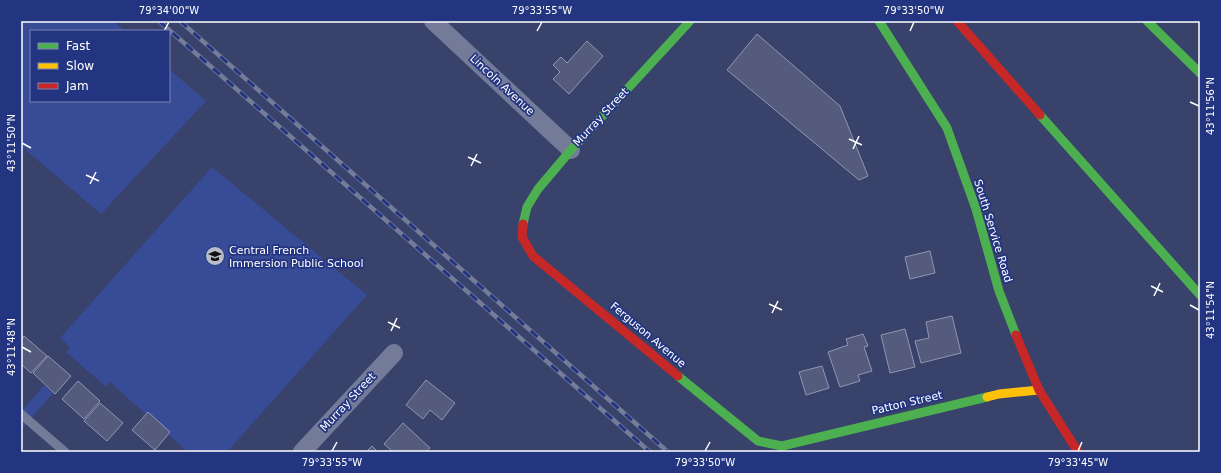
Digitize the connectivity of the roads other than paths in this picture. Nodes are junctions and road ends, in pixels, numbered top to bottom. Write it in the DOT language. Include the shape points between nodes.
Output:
graph roads {
  1 [pos="432,21"];
  2 [pos="690,21"];
  3 [pos="879,21"];
  4 [pos="957,21"];
  5 [pos="1147,21"];
  6 [pos="1200,73"];
  7 [pos="571,150"];
  8 [pos="523,221"];
  9 [pos="1200,295"];
  10 [pos="394,353"];
  11 [pos="1039,390"];
  12 [pos="21,414"];
  13 [pos="782,446"];
  14 [pos="65,452"];
  15 [pos="302,452"];
  16 [pos="1078,452"];
  1 -- 7 [label="street, Lincoln Avenue"];
  2 -- 7 [label="main road, Murray Street"];
  3 -- 11 [label="main road, South Service Road" via="947,128 976,209 999,291"];
  4 -- 9 [label="main road"];
  5 -- 6 [label="main road"];
  7 -- 8 [label="main road, Murray Street" via="538,189 527,207"];
  8 -- 13 [label="main road, Ferguson Avenue" via="522,236 533,256 758,441"];
  10 -- 15 [label="street, Murray Street"];
  11 -- 13 [label="main road, Patton Street" via="999,394"];
  11 -- 16 [label="main road, South Service Road"];
  12 -- 14 [label="lane"];
}
